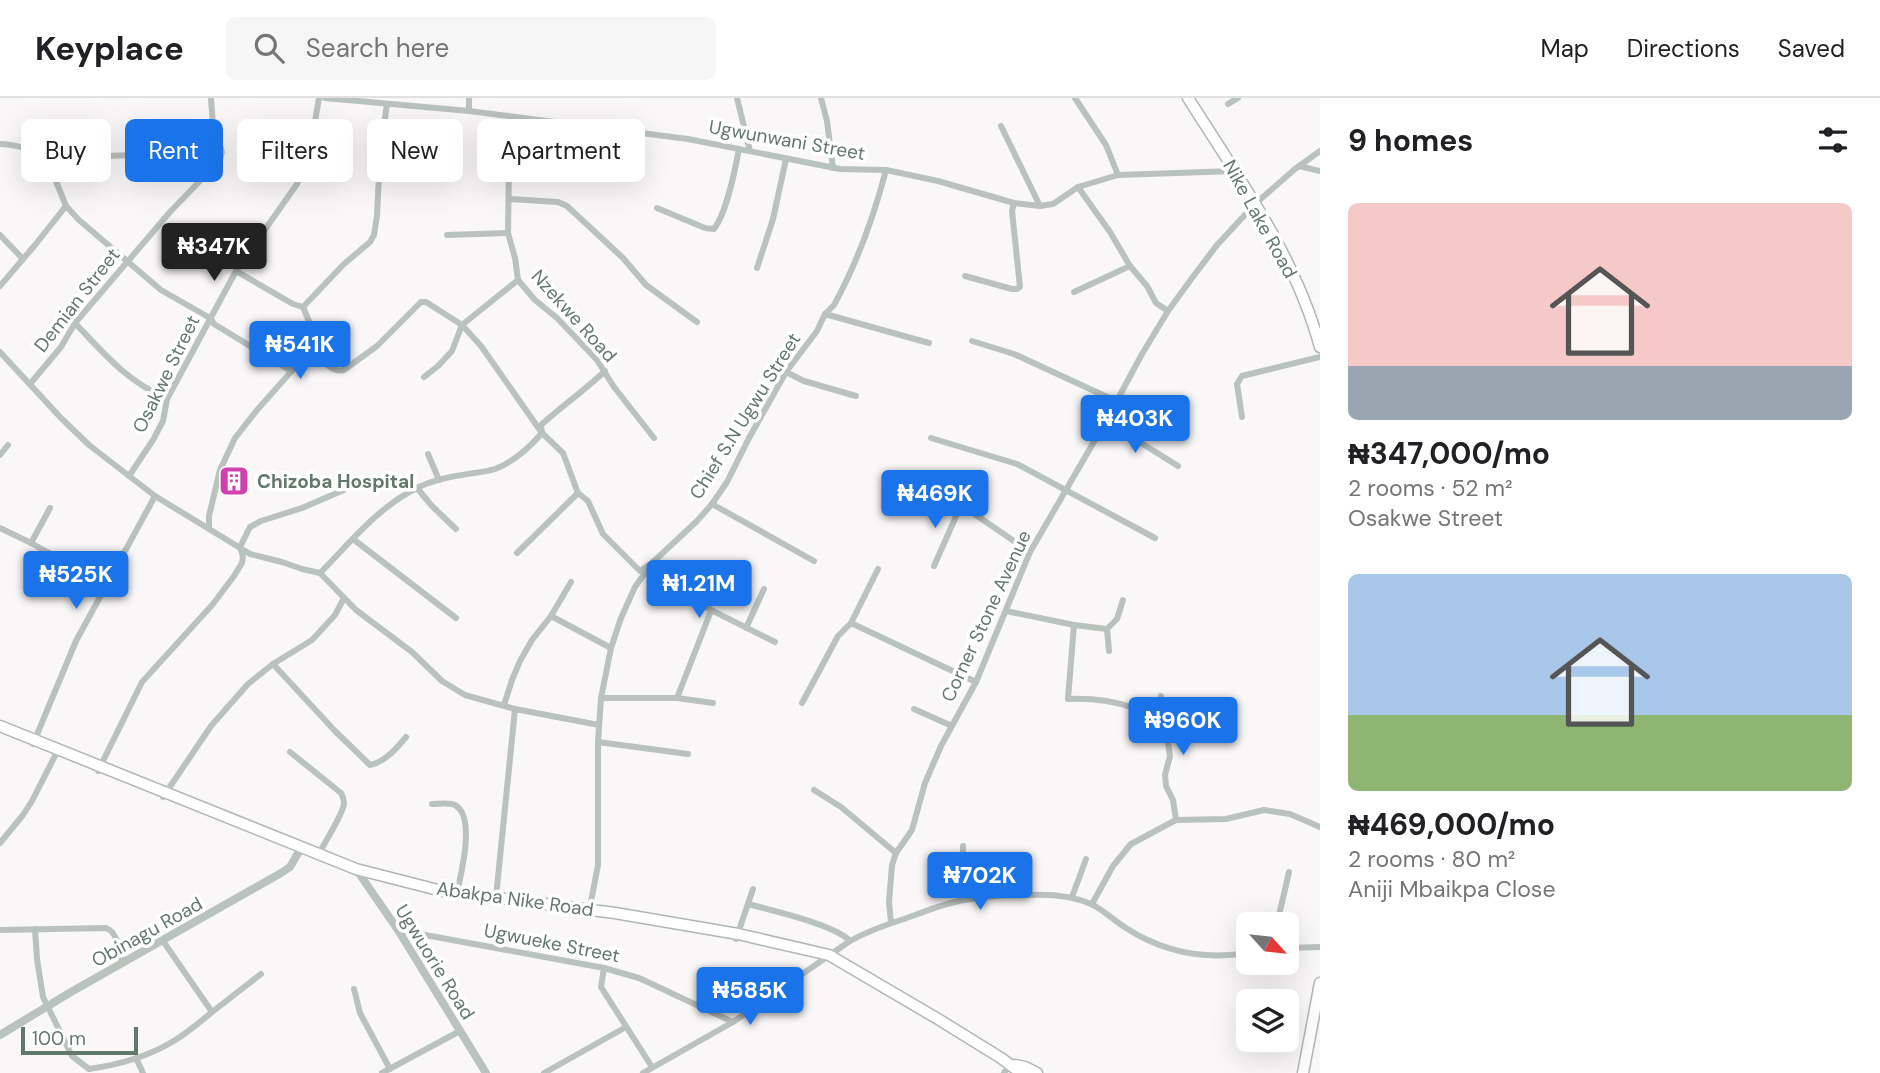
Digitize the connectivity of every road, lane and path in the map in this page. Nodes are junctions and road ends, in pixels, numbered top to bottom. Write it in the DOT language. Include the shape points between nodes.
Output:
graph roads {
  1 [pos="211,98"];
  2 [pos="319,98"];
  3 [pos="325,98"];
  4 [pos="469,98"];
  5 [pos="737,98"];
  6 [pos="821,98"];
  7 [pos="1075,98"];
  8 [pos="1188,98"];
  9 [pos="1238,98"];
  10 [pos="387,104"];
  11 [pos="1228,104"];
  12 [pos="469,111"];
  13 [pos="513,117"];
  14 [pos="1001,126"];
  15 [pos="0,144"];
  16 [pos="21,147"];
  17 [pos="739,149"];
  18 [pos="750,151"];
  19 [pos="1320,151"];
  20 [pos="786,159"];
  21 [pos="833,168"];
  22 [pos="1295,169"];
  23 [pos="886,170"];
  24 [pos="1235,171"];
  25 [pos="1320,171"];
  26 [pos="1118,175"];
  27 [pos="56,182"];
  28 [pos="1078,187"];
  29 [pos="510,199"];
  30 [pos="1014,203"];
  31 [pos="1255,204"];
  32 [pos="66,206"];
  33 [pos="1040,206"];
  34 [pos="657,208"];
  35 [pos="508,233"];
  36 [pos="0,235"];
  37 [pos="447,235"];
  38 [pos="23,259"];
  39 [pos="128,261"];
  40 [pos="1130,266"];
  41 [pos="757,268"];
  42 [pos="236,271"];
  43 [pos="965,276"];
  44 [pos="518,280"];
  45 [pos="0,286"];
  46 [pos="1074,292"];
  47 [pos="303,307"];
  48 [pos="1168,311"];
  49 [pos="825,314"];
  50 [pos="210,318"];
  51 [pos="697,322"];
  52 [pos="75,323"];
  53 [pos="462,325"];
  54 [pos="972,341"];
  55 [pos="929,343"];
  56 [pos="314,346"];
  57 [pos="1320,346"];
  58 [pos="0,352"];
  59 [pos="1320,357"];
  60 [pos="291,371"];
  61 [pos="605,371"];
  62 [pos="786,372"];
  63 [pos="424,377"];
  64 [pos="30,384"];
  65 [pos="856,396"];
  66 [pos="167,399"];
  67 [pos="1116,401"];
  68 [pos="1242,417"];
  69 [pos="1106,421"];
  70 [pos="542,433"];
  71 [pos="654,438"];
  72 [pos="932,438"];
  73 [pos="8,445"];
  74 [pos="428,454"];
  75 [pos="0,455"];
  76 [pos="1178,466"];
  77 [pos="129,477"];
  78 [pos="896,479"];
  79 [pos="367,480"];
  80 [pos="439,480"];
  81 [pos="417,488"];
  82 [pos="1067,490"];
  83 [pos="578,493"];
  84 [pos="155,496"];
  85 [pos="712,504"];
  86 [pos="961,505"];
  87 [pos="50,508"];
  88 [pos="0,528"];
  89 [pos="209,528"];
  90 [pos="456,529"];
  91 [pos="1155,538"];
  92 [pos="353,540"];
  93 [pos="31,543"];
  94 [pos="240,547"];
  95 [pos="1030,552"];
  96 [pos="517,553"];
  97 [pos="814,561"];
  98 [pos="652,563"];
  99 [pos="934,566"];
  100 [pos="878,569"];
  101 [pos="320,573"];
  102 [pos="571,582"];
  103 [pos="106,584"];
  104 [pos="764,589"];
  105 [pos="344,598"];
  106 [pos="1123,600"];
  107 [pos="711,611"];
  108 [pos="1006,611"];
  109 [pos="551,616"];
  110 [pos="456,618"];
  111 [pos="851,624"];
  112 [pos="1074,625"];
  113 [pos="746,628"];
  114 [pos="1107,629"];
  115 [pos="775,642"];
  116 [pos="611,648"];
  117 [pos="1109,651"];
  118 [pos="274,664"];
  119 [pos="976,682"];
  120 [pos="1161,696"];
  121 [pos="601,698"];
  122 [pos="677,698"];
  123 [pos="713,703"];
  124 [pos="802,703"];
  125 [pos="504,705"];
  126 [pos="1134,708"];
  127 [pos="515,709"];
  128 [pos="914,709"];
  129 [pos="599,725"];
  130 [pos="952,726"];
  131 [pos="0,728"];
  132 [pos="406,737"];
  133 [pos="34,742"];
  134 [pos="598,742"];
  135 [pos="57,752"];
  136 [pos="290,752"];
  137 [pos="688,754"];
  138 [pos="99,769"];
  139 [pos="814,790"];
  140 [pos="164,795"];
  141 [pos="432,804"];
  142 [pos="1176,820"];
  143 [pos="1320,827"];
  144 [pos="0,843"];
  145 [pos="963,846"];
  146 [pos="300,850"];
  147 [pos="896,853"];
  148 [pos="318,855"];
  149 [pos="1086,859"];
  150 [pos="358,872"];
  151 [pos="1289,872"];
  152 [pos="752,889"];
  153 [pos="457,892"];
  154 [pos="496,897"];
  155 [pos="1072,897"];
  156 [pos="962,900"];
  157 [pos="748,904"];
  158 [pos="1092,904"];
  159 [pos="589,911"];
  160 [pos="1280,912"];
  161 [pos="891,923"];
  162 [pos="35,929"];
  163 [pos="0,930"];
  164 [pos="398,930"];
  165 [pos="737,937"];
  166 [pos="163,941"];
  167 [pos="850,941"];
  168 [pos="1320,947"];
  169 [pos="1299,948"];
  170 [pos="830,954"];
  171 [pos="1236,954"];
  172 [pos="122,963"];
  173 [pos="604,968"];
  174 [pos="261,974"];
  175 [pos="1320,983"];
  176 [pos="354,989"];
  177 [pos="48,1007"];
  178 [pos="212,1012"];
  179 [pos="733,1022"];
  180 [pos="1316,1025"];
  181 [pos="626,1027"];
  182 [pos="460,1031"];
  183 [pos="0,1035"];
  184 [pos="136,1058"];
  185 [pos="652,1067"];
  186 [pos="390,1069"];
  187 [pos="1007,1070"];
  188 [pos="88,1071"];
  189 [pos="143,1073"];
  190 [pos="382,1073"];
  191 [pos="486,1073"];
  192 [pos="544,1073"];
  193 [pos="642,1073"];
  194 [pos="1021,1073"];
  195 [pos="1037,1073"];
  196 [pos="1303,1073"];
  1 -- 39 [label="street, Demian Street" via="220,160"];
  2 -- 42 [label="street, Osakwe Street" via="303,173"];
  3 -- 10 [label="street, Ugwunwani Street"];
  4 -- 12 [label="street"];
  5 -- 18 [label="street"];
  6 -- 21 [label="street"];
  7 -- 26 [label="street" via="1106,145"];
  8 -- 24 [label="main road, Nike Lake Road"];
  9 -- 11 [label="street"];
  10 -- 12 [label="street, Ugwunwani Street"];
  10 -- 47 [label="street" via="374,235"];
  12 -- 13 [label="street, Ugwunwani Street"];
  13 -- 17 [label="street, Ugwunwani Street"];
  13 -- 29 [label="street, Nzekwe Road"];
  14 -- 33 [label="street"];
  15 -- 16 [label="street"];
  17 -- 18 [label="street, Ugwunwani Street"];
  17 -- 34 [label="street" via="714,229"];
  18 -- 20 [label="street, Ugwunwani Street"];
  19 -- 22 [label="street, Corner Stone Avenue"];
  20 -- 21 [label="street, Ugwunwani Street"];
  20 -- 41 [label="street"];
  21 -- 23 [label="street, Ugwunwani Street"];
  22 -- 25 [label="street"];
  22 -- 31 [label="street, Corner Stone Avenue"];
  23 -- 30 [label="street, Ugwunwani Street"];
  23 -- 49 [label="street, Chief S.N Ugwu Street" via="867,230 834,305"];
  24 -- 26 [label="street"];
  24 -- 31 [label="main road, Nike Lake Road"];
  26 -- 28 [label="street"];
  27 -- 32 [label="street"];
  28 -- 33 [label="street" via="1053,204"];
  28 -- 40 [label="street"];
  29 -- 35 [label="street, Nzekwe Road"];
  29 -- 51 [label="street" via="567,206 646,285"];
  30 -- 33 [label="street, Ugwunwani Street"];
  30 -- 43 [label="street" via="1019,288"];
  31 -- 48 [label="street, Corner Stone Avenue" via="1217,245"];
  31 -- 57 [label="main road, Nike Lake Road" via="1284,256"];
  32 -- 38 [label="street"];
  32 -- 39 [label="street"];
  35 -- 37 [label="street"];
  35 -- 44 [label="street, Nzekwe Road"];
  36 -- 38 [label="street"];
  38 -- 45 [label="street"];
  39 -- 50 [label="street" via="161,290"];
  39 -- 52 [label="street, Demian Street"];
  40 -- 46 [label="street"];
  40 -- 48 [label="street" via="1156,303"];
  42 -- 47 [label="street"];
  42 -- 50 [label="street, Osakwe Street"];
  44 -- 53 [label="street"];
  44 -- 61 [label="street, Nzekwe Road"];
  47 -- 56 [label="street"];
  48 -- 67 [label="street, Corner Stone Avenue"];
  49 -- 55 [label="street"];
  49 -- 62 [label="street, Chief S.N Ugwu Street"];
  50 -- 60 [label="street"];
  50 -- 66 [label="street, Osakwe Street"];
  52 -- 64 [label="street, Demian Street"];
  52 -- 66 [label="street" via="115,366"];
  53 -- 56 [label="street" via="421,302 384,340 339,372 331,369"];
  53 -- 63 [label="street" via="452,351"];
  53 -- 70 [label="street"];
  54 -- 67 [label="street" via="1014,354"];
  56 -- 60 [label="street"];
  58 -- 64 [label="street"];
  59 -- 68 [label="street" via="1242,376 1237,384"];
  60 -- 89 [label="street" via="230,446 220,470"];
  61 -- 70 [label="street" via="549,417 541,425"];
  61 -- 71 [label="street, Nzekwe Road"];
  62 -- 65 [label="street"];
  62 -- 85 [label="street, Chief S.N Ugwu Street"];
  64 -- 77 [label="street" via="89,445"];
  66 -- 77 [label="street, Osakwe Street" via="163,421"];
  67 -- 69 [label="street, Corner Stone Avenue"];
  69 -- 76 [label="street"];
  69 -- 82 [label="street, Corner Stone Avenue"];
  70 -- 80 [label="street" via="494,470"];
  70 -- 83 [label="street" via="563,453"];
  72 -- 82 [label="street" via="1017,464"];
  73 -- 75 [label="street"];
  74 -- 80 [label="street"];
  77 -- 84 [label="street"];
  78 -- 86 [label="street"];
  79 -- 94 [label="street" via="261,521 250,527"];
  80 -- 81 [label="street"];
  81 -- 90 [label="street"];
  81 -- 92 [label="street" via="391,503"];
  82 -- 91 [label="street"];
  82 -- 95 [label="street, Corner Stone Avenue"];
  83 -- 96 [label="street"];
  83 -- 98 [label="street" via="588,501 603,534 640,571"];
  84 -- 89 [label="street"];
  84 -- 103 [label="street"];
  85 -- 97 [label="street"];
  85 -- 98 [label="street, Chief S.N Ugwu Street"];
  86 -- 95 [label="street"];
  86 -- 99 [label="street"];
  87 -- 93 [label="street"];
  88 -- 93 [label="street"];
  89 -- 94 [label="street"];
  92 -- 101 [label="street"];
  92 -- 110 [label="street"];
  93 -- 103 [label="street"];
  94 -- 101 [label="street" via="250,554"];
  94 -- 138 [label="street" via="242,563 234,576 142,682"];
  95 -- 108 [label="street, Corner Stone Avenue"];
  98 -- 107 [label="street" via="673,591"];
  98 -- 116 [label="street, Chief S.N Ugwu Street" via="635,587"];
  100 -- 111 [label="street"];
  101 -- 105 [label="street"];
  102 -- 109 [label="street"];
  103 -- 133 [label="street" via="75,641"];
  104 -- 113 [label="street"];
  105 -- 118 [label="street" via="312,640"];
  105 -- 125 [label="street" via="442,681 464,695"];
  106 -- 114 [label="street" via="1117,619"];
  107 -- 113 [label="street"];
  107 -- 122 [label="street"];
  108 -- 112 [label="street"];
  108 -- 119 [label="street, Corner Stone Avenue"];
  109 -- 116 [label="street"];
  109 -- 125 [label="street" via="520,661"];
  111 -- 119 [label="street"];
  111 -- 124 [label="street" via="838,636"];
  112 -- 114 [label="street"];
  112 -- 126 [label="street" via="1068,699 1096,698"];
  113 -- 115 [label="street"];
  114 -- 117 [label="street"];
  116 -- 121 [label="street, Chief S.N Ugwu Street"];
  118 -- 132 [label="street" via="370,765 377,764"];
  118 -- 140 [label="street" via="248,684 211,726"];
  119 -- 130 [label="street, Corner Stone Avenue"];
  120 -- 142 [label="street" via="1170,756 1166,786"];
  121 -- 122 [label="street"];
  121 -- 129 [label="street, Chief S.N Ugwu Street"];
  122 -- 123 [label="street"];
  125 -- 127 [label="street"];
  127 -- 129 [label="street"];
  127 -- 154 [label="street"];
  128 -- 130 [label="street"];
  129 -- 134 [label="street, Chief S.N Ugwu Street"];
  130 -- 147 [label="street, Corner Stone Avenue" via="925,783 912,830"];
  131 -- 133 [label="main road, Abakpa Nike Road"];
  133 -- 135 [label="main road, Abakpa Nike Road"];
  134 -- 137 [label="street"];
  134 -- 159 [label="street, Chief S.N Ugwu Street" via="598,865"];
  135 -- 138 [label="main road, Abakpa Nike Road"];
  135 -- 144 [label="street" via="27,808"];
  136 -- 148 [label="street" via="343,798 341,812"];
  138 -- 140 [label="main road, Abakpa Nike Road"];
  139 -- 147 [label="street"];
  140 -- 146 [label="main road, Abakpa Nike Road"];
  141 -- 153 [label="street" via="453,804 463,815 466,829"];
  142 -- 143 [label="street" via="1226,819 1264,810 1290,814"];
  142 -- 158 [label="street" via="1131,844"];
  145 -- 156 [label="street"];
  146 -- 148 [label="main road, Abakpa Nike Road"];
  146 -- 150 [label="main road, Abakpa Nike Road"];
  146 -- 166 [label="street, Obinagu Road" via="281,873"];
  147 -- 161 [label="street, Corner Stone Avenue"];
  148 -- 150 [label="main road, Abakpa Nike Road"];
  149 -- 155 [label="street"];
  150 -- 153 [label="main road, Abakpa Nike Road"];
  150 -- 159 [label="main road, Abakpa Nike Road" via="445,895"];
  150 -- 164 [label="street, Ugwuorie Road"];
  151 -- 160 [label="street"];
  152 -- 157 [label="street"];
  153 -- 154 [label="main road, Abakpa Nike Road"];
  154 -- 159 [label="main road, Abakpa Nike Road"];
  155 -- 156 [label="street"];
  155 -- 158 [label="street"];
  156 -- 161 [label="street"];
  157 -- 165 [label="street"];
  157 -- 167 [label="street" via="822,926"];
  158 -- 171 [label="street" via="1125,928 1175,951"];
  159 -- 165 [label="main road, Abakpa Nike Road"];
  161 -- 167 [label="street"];
  162 -- 163 [label="street"];
  162 -- 172 [label="street" via="106,928 115,935"];
  162 -- 177 [label="street"];
  164 -- 173 [label="street, Ugwueke Street"];
  164 -- 182 [label="street, Ugwuorie Road"];
  165 -- 170 [label="main road, Abakpa Nike Road"];
  166 -- 172 [label="street, Obinagu Road"];
  166 -- 178 [label="street"];
  167 -- 170 [label="street"];
  168 -- 169 [label="street"];
  170 -- 179 [label="street"];
  170 -- 187 [label="main road, Abakpa Nike Road" via="938,1019"];
  172 -- 177 [label="street, Obinagu Road"];
  173 -- 179 [label="street, Ugwueke Street" via="639,978"];
  173 -- 181 [label="street" via="601,987"];
  174 -- 178 [label="street"];
  175 -- 180 [label="main road"];
  176 -- 186 [label="street" via="360,1013"];
  177 -- 183 [label="street, Obinagu Road"];
  177 -- 188 [label="street" via="72,1056"];
  178 -- 184 [label="street" via="171,1043"];
  179 -- 185 [label="street"];
  180 -- 196 [label="main road"];
  181 -- 185 [label="street"];
  181 -- 192 [label="street"];
  182 -- 186 [label="street"];
  182 -- 191 [label="street, Ugwuorie Road"];
  184 -- 188 [label="street"];
  184 -- 189 [label="street"];
  185 -- 193 [label="street"];
  186 -- 190 [label="street"];
  187 -- 194 [label="main road, Abakpa Nike Road"];
  187 -- 195 [label="main road" via="1025,1067"];
}
